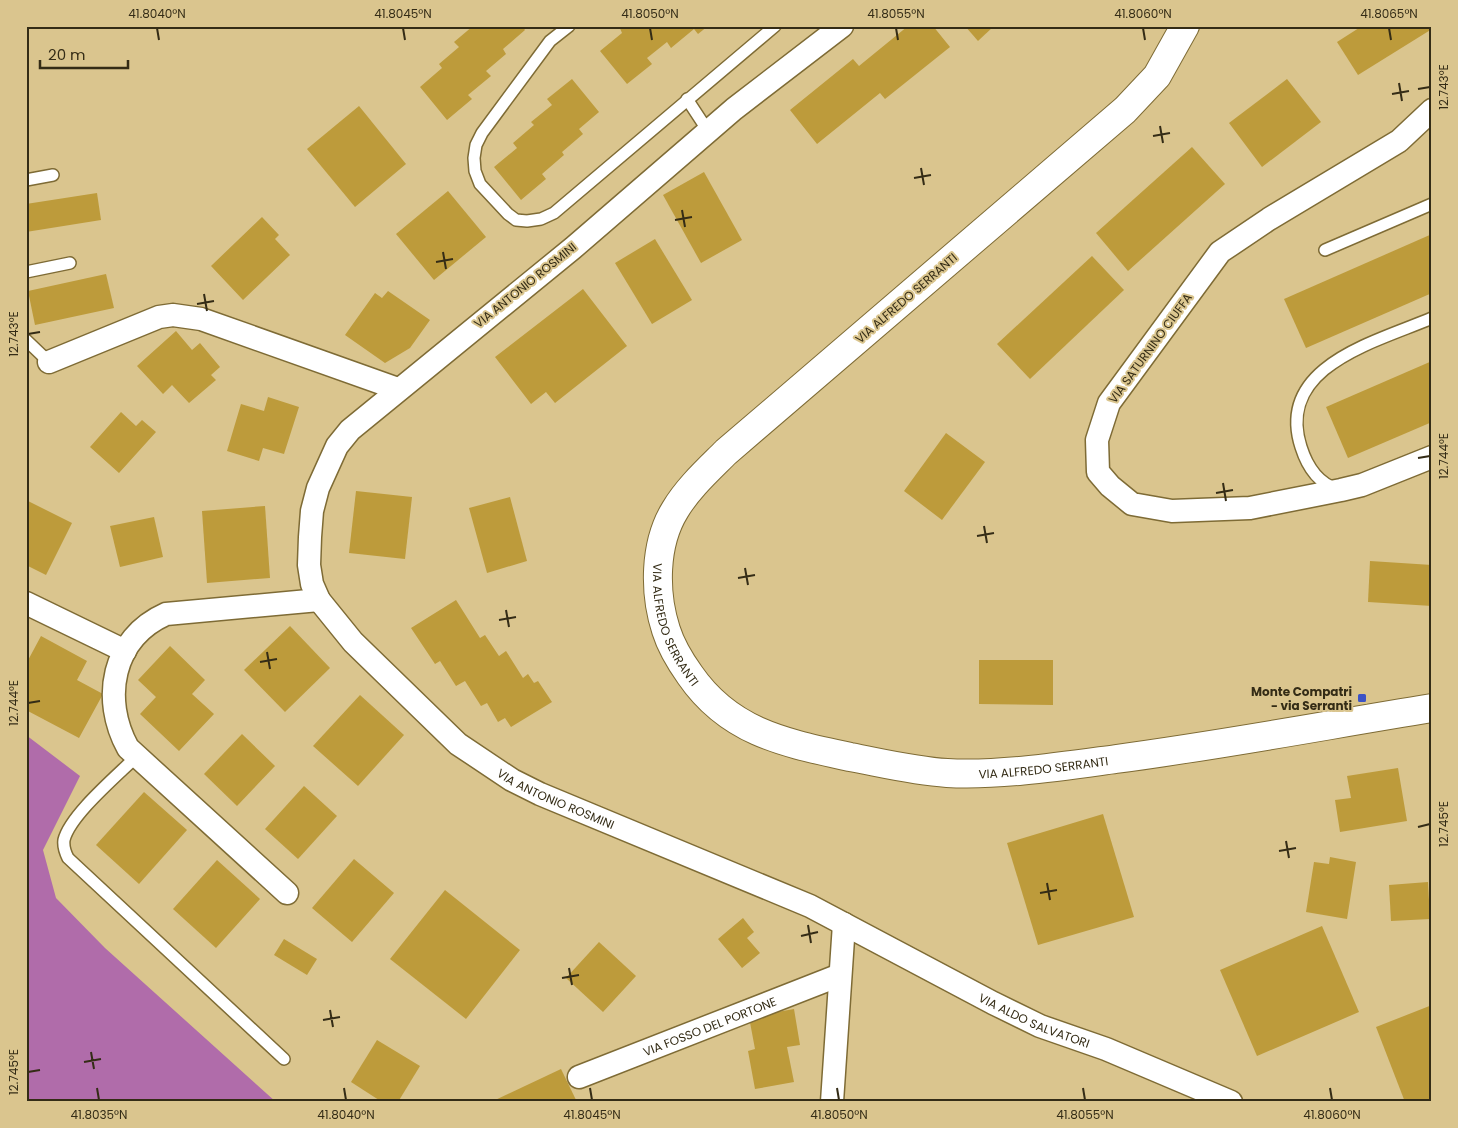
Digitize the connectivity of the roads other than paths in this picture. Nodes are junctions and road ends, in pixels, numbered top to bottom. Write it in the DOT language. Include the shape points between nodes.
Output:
graph roads {
  1 [pos="569,26"];
  2 [pos="774,26"];
  3 [pos="842,26"];
  4 [pos="1185,26"];
  5 [pos="687,99"];
  6 [pos="1432,110"];
  7 [pos="708,131"];
  8 [pos="53,175"];
  9 [pos="26,180"];
  10 [pos="1432,204"];
  11 [pos="1325,250"];
  12 [pos="70,263"];
  13 [pos="26,272"];
  14 [pos="1432,318"];
  15 [pos="26,340"];
  16 [pos="49,362"];
  17 [pos="398,389"];
  18 [pos="1432,457"];
  19 [pos="1341,490"];
  20 [pos="319,600"];
  21 [pos="26,603"];
  22 [pos="124,650"];
  23 [pos="1432,708"];
  24 [pos="137,756"];
  25 [pos="287,893"];
  26 [pos="844,924"];
  27 [pos="840,975"];
  28 [pos="284,1059"];
  29 [pos="579,1077"];
  30 [pos="832,1102"];
  31 [pos="1231,1102"];
  1 -- 5 [label="lane" via="550,41 476,145 475,165 480,184 516,220 541,219 554,213"];
  2 -- 5 [label="lane"];
  3 -- 7 [label="street, VIA ANTONIO ROSMINI"];
  4 -- 23 [label="main road, VIA ALFREDO SERRANTI" via="1156,76 1125,110 726,452 698,480 674,510 665,535 657,586 668,638 681,662 714,703 754,731 809,748 948,773 1062,767"];
  5 -- 7 [label="lane"];
  6 -- 19 [label="street, VIA SATURNINO CIUFFA" via="1399,141 1220,252 1109,403 1097,440 1098,472 1132,504 1172,511 1250,508"];
  7 -- 17 [label="street, VIA ANTONIO ROSMINI" via="573,248"];
  8 -- 9 [label="lane"];
  10 -- 11 [label="lane"];
  12 -- 13 [label="lane"];
  14 -- 19 [label="lane" via="1332,362 1312,379 1296,414 1297,434 1314,474 1328,486"];
  15 -- 16 [label="lane"];
  16 -- 17 [label="street" via="145,322 173,315 201,319"];
  17 -- 20 [label="street, VIA ANTONIO ROSMINI" via="350,430 337,446 318,488 312,511 309,565"];
  18 -- 19 [label="street, VIA SATURNINO CIUFFA"];
  20 -- 22 [label="street" via="166,614 139,631"];
  20 -- 26 [label="street, VIA ANTONIO ROSMINI" via="353,642 435,724 458,744 512,780 784,894"];
  21 -- 22 [label="street"];
  22 -- 24 [label="street" via="116,678 114,704 121,735"];
  24 -- 25 [label="street"];
  24 -- 28 [label="lane" via="72,821 64,840 68,858"];
  26 -- 27 [label="street"];
  26 -- 31 [label="street, VIA ALDO SALVATORI" via="1040,1026 1106,1049"];
  27 -- 29 [label="street, VIA FOSSO DEL PORTONE"];
  27 -- 30 [label="street"];
}
